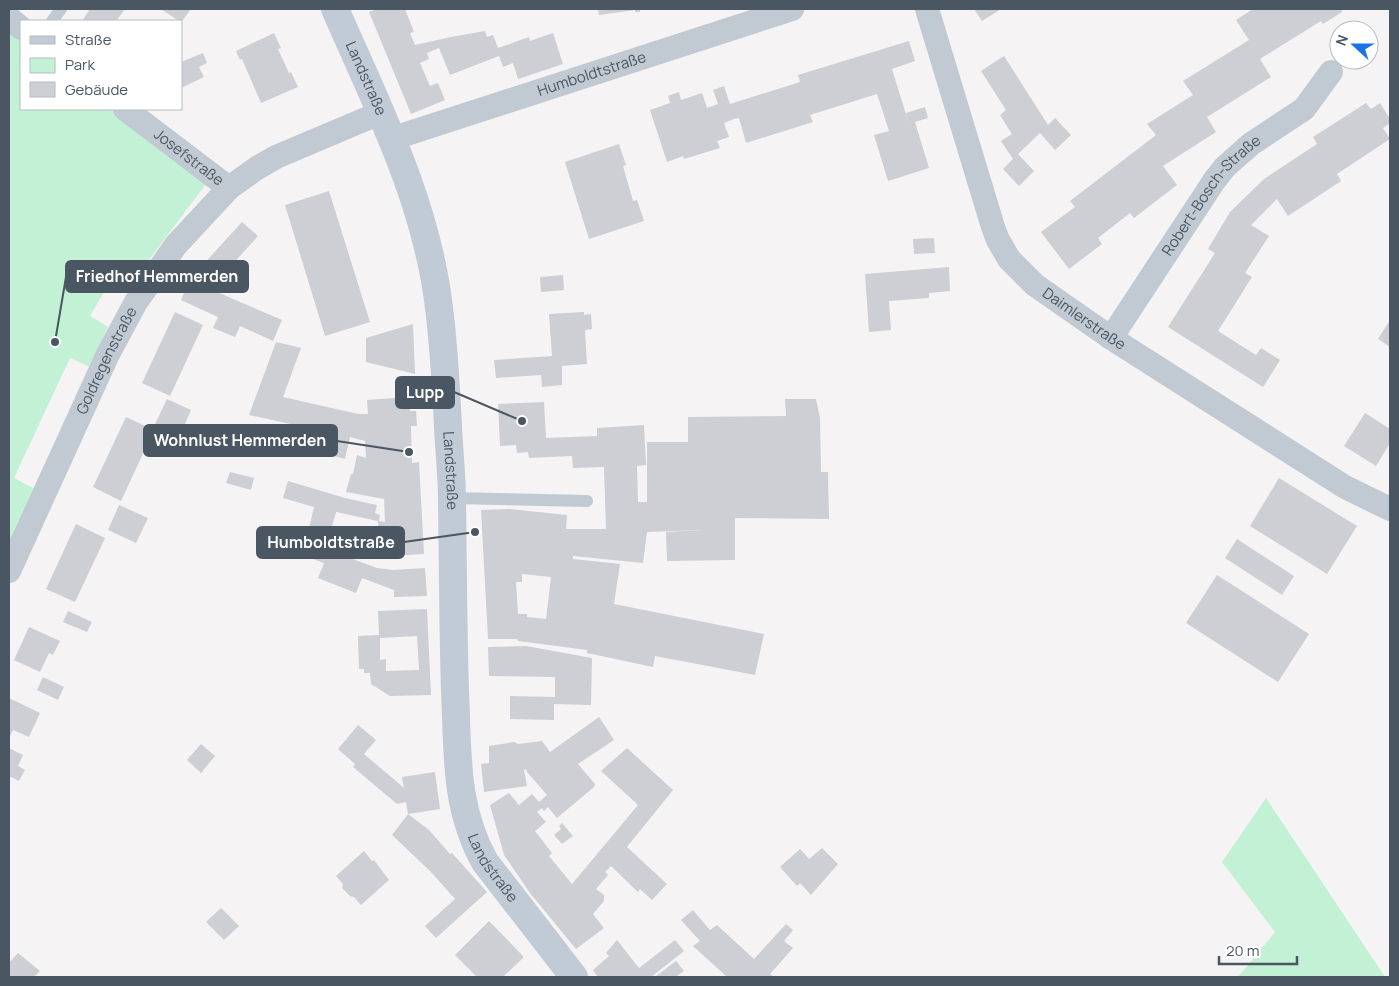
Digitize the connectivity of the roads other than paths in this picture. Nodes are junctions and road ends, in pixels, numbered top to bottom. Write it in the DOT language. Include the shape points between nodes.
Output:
graph roads {
  1 [pos="61,9"];
  2 [pos="336,9"];
  3 [pos="792,9"];
  4 [pos="927,9"];
  5 [pos="9,18"];
  6 [pos="53,20"];
  7 [pos="20,27"];
  8 [pos="1331,72"];
  9 [pos="126,110"];
  10 [pos="380,114"];
  11 [pos="391,139"];
  12 [pos="228,188"];
  13 [pos="1111,338"];
  14 [pos="452,498"];
  15 [pos="587,501"];
  16 [pos="1390,509"];
  17 [pos="9,571"];
  18 [pos="574,977"];
  1 -- 6 [label="lane"];
  2 -- 10 [label="street, Landstraße"];
  3 -- 11 [label="street, Humboldtstraße"];
  4 -- 13 [label="street, Daimlerstraße" via="986,207 1003,250 1035,285"];
  5 -- 7 [label="street"];
  8 -- 13 [label="street, Robert-Bosch-Straße" via="1304,109 1251,144 1225,167"];
  9 -- 12 [label="street, Josefstraße"];
  10 -- 11 [label="street, Landstraße"];
  10 -- 12 [label="street, Goldregenstraße" via="276,157"];
  11 -- 14 [label="street, Landstraße" via="419,214 436,281 445,368"];
  12 -- 17 [label="street, Goldregenstraße" via="176,245 136,302 108,354"];
  13 -- 16 [label="street, Daimlerstraße" via="1345,487"];
  14 -- 15 [label="lane"];
  14 -- 18 [label="street, Landstraße" via="458,774 465,814 485,862"];
}
